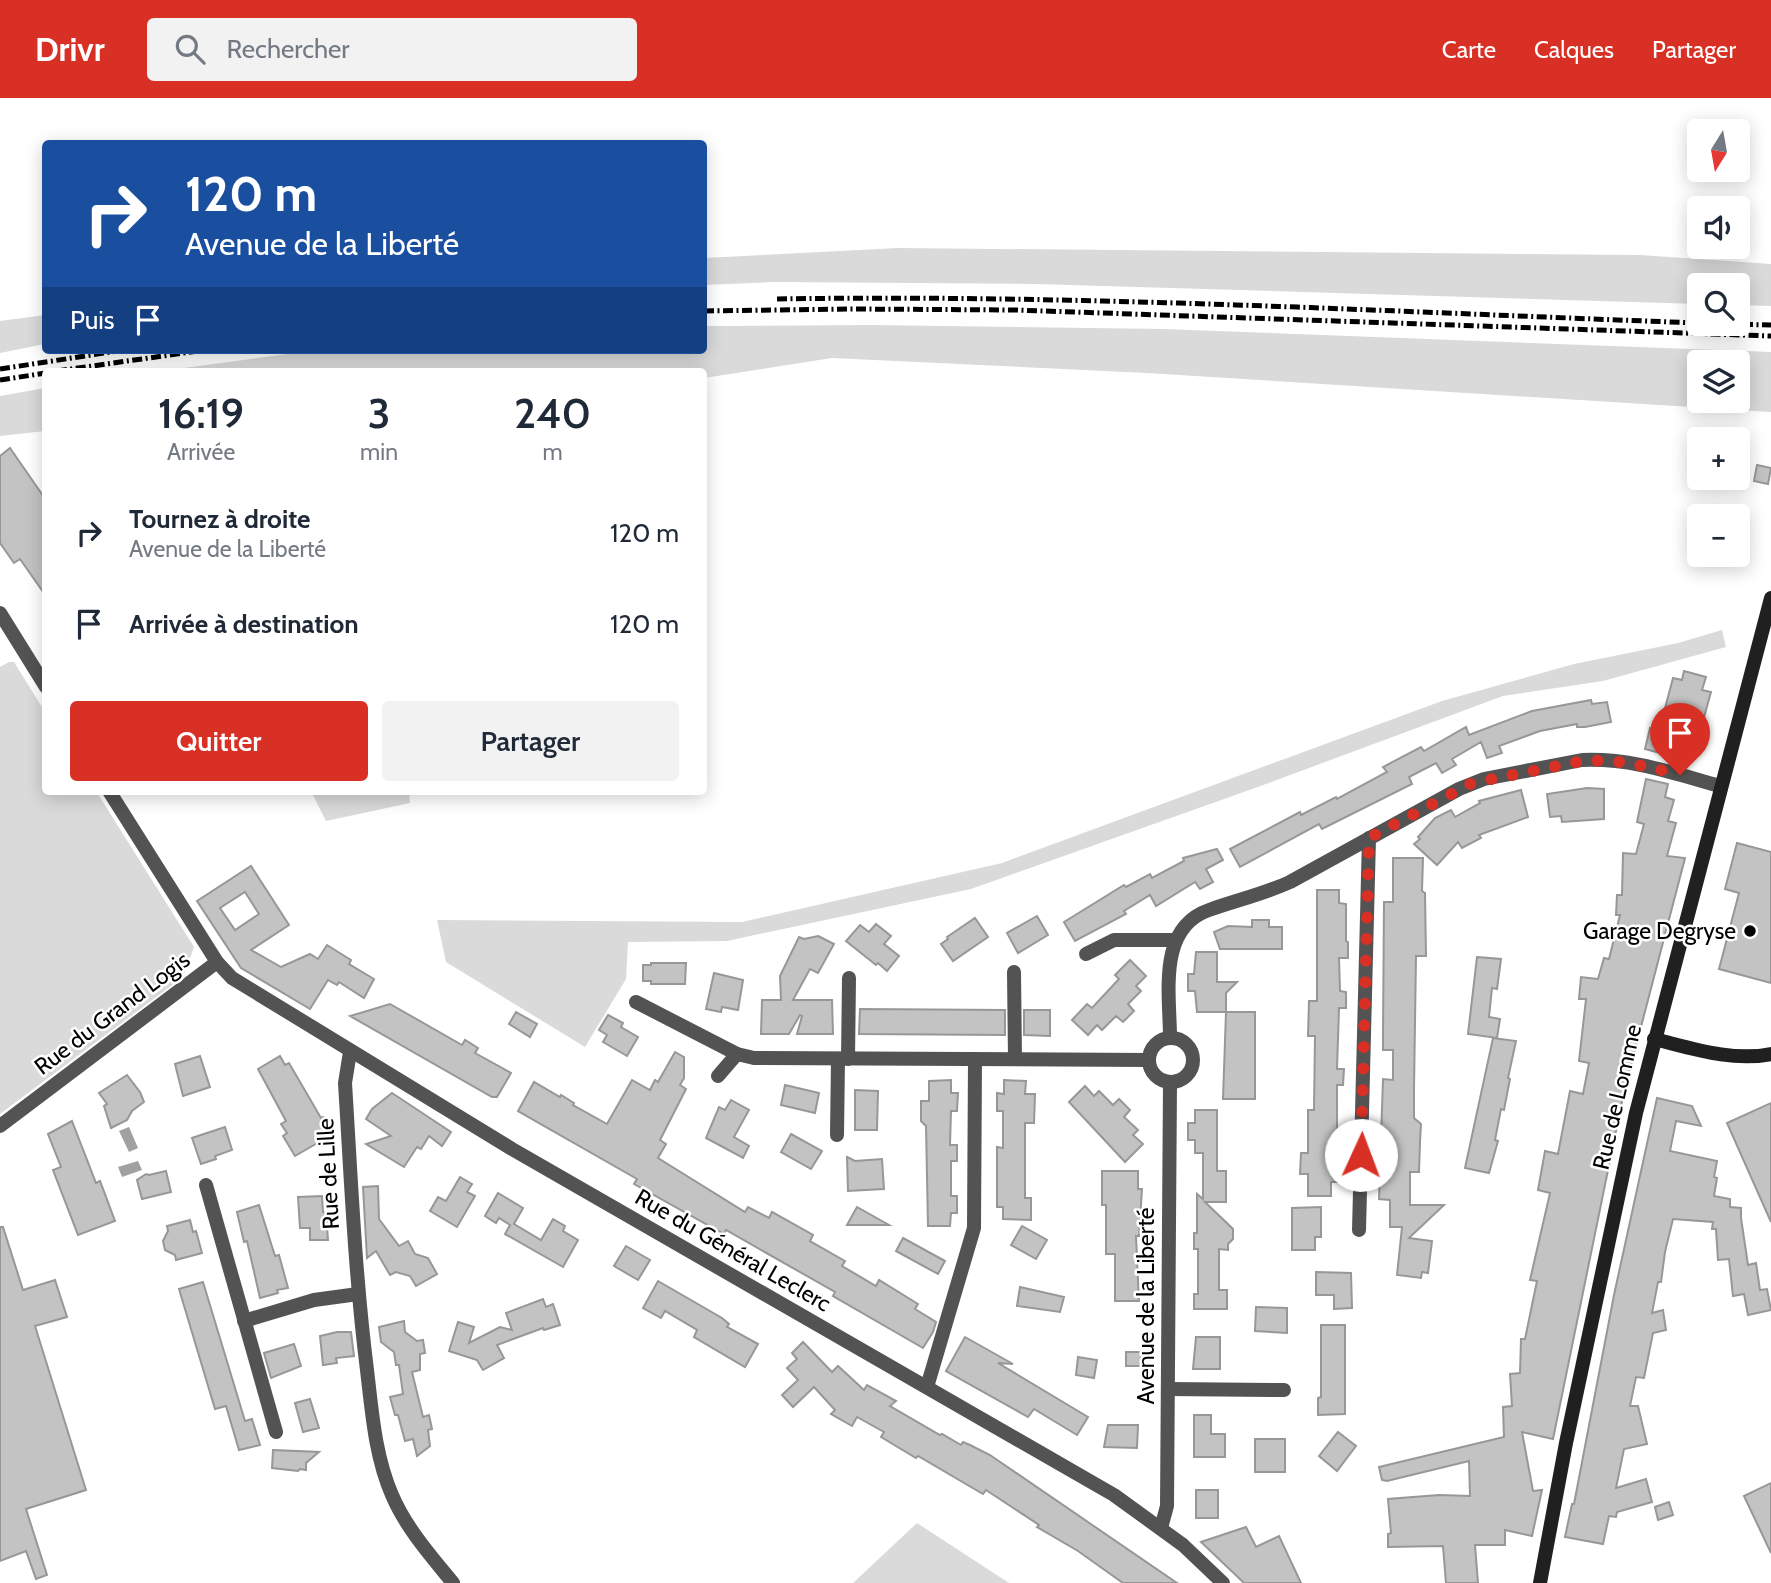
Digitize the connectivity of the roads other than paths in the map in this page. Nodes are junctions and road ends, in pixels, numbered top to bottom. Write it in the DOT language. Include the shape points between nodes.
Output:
graph roads {
  1 [pos="1771,598"];
  2 [pos="0,613"];
  3 [pos="42,681"];
  4 [pos="1720,786"];
  5 [pos="112,795"];
  6 [pos="1369,838"];
  7 [pos="1175,940"];
  8 [pos="1086,954"];
  9 [pos="217,962"];
  10 [pos="1014,972"];
  11 [pos="849,978"];
  12 [pos="636,1002"];
  13 [pos="1170,1038"];
  14 [pos="1654,1039"];
  15 [pos="351,1052"];
  16 [pos="737,1054"];
  17 [pos="1771,1054"];
  18 [pos="843,1059"];
  19 [pos="975,1059"];
  20 [pos="1014,1059"];
  21 [pos="1148,1060"];
  22 [pos="718,1076"];
  23 [pos="1170,1083"];
  24 [pos="0,1126"];
  25 [pos="837,1135"];
  26 [pos="206,1185"];
  27 [pos="1359,1230"];
  28 [pos="358,1294"];
  29 [pos="244,1321"];
  30 [pos="927,1387"];
  31 [pos="1168,1389"];
  32 [pos="1284,1390"];
  33 [pos="276,1432"];
  34 [pos="1161,1528"];
  35 [pos="453,1583"];
  36 [pos="1223,1583"];
  37 [pos="1540,1583"];
  1 -- 4 [label="main road, Rue de Lomme"];
  2 -- 3 [label="street"];
  4 -- 6 [label="street" via="1626,761 1582,761 1472,783"];
  4 -- 14 [label="main road, Rue de Lomme"];
  5 -- 9 [label="street, Rue du Général Leclerc"];
  6 -- 7 [label="street" via="1276,889 1207,911 1182,928"];
  6 -- 27 [label="street"];
  7 -- 8 [label="street" via="1114,940"];
  7 -- 13 [label="street" via="1170,965"];
  9 -- 15 [label="street, Rue du Général Leclerc" via="243,985"];
  9 -- 24 [label="street, Rue du Grand Logis"];
  10 -- 20 [label="street"];
  11 -- 18 [label="street"];
  12 -- 16 [label="street"];
  13 -- 21 [label="street" via="1157,1042"];
  13 -- 23 [label="street" via="1188,1045 1193,1064 1182,1080"];
  14 -- 17 [label="main road" via="1730,1055"];
  14 -- 37 [label="main road, Rue de Lomme"];
  15 -- 28 [label="street, Rue de Lille" via="345,1083"];
  15 -- 30 [label="street, Rue du Général Leclerc"];
  16 -- 18 [label="street"];
  16 -- 22 [label="street"];
  18 -- 19 [label="street"];
  18 -- 25 [label="street"];
  19 -- 20 [label="street"];
  19 -- 30 [label="street" via="974,1228"];
  20 -- 21 [label="street"];
  21 -- 23 [label="street" via="1154,1076"];
  23 -- 31 [label="street, Avenue de la Liberté"];
  26 -- 29 [label="street"];
  28 -- 29 [label="street" via="314,1300"];
  28 -- 35 [label="street, Rue de Lille" via="381,1465 405,1520"];
  29 -- 33 [label="street"];
  30 -- 34 [label="street, Rue du Général Leclerc" via="1114,1495"];
  31 -- 32 [label="street"];
  31 -- 34 [label="street, Avenue de la Liberté" via="1167,1506"];
  34 -- 36 [label="street, Rue du Général Leclerc"];
}
